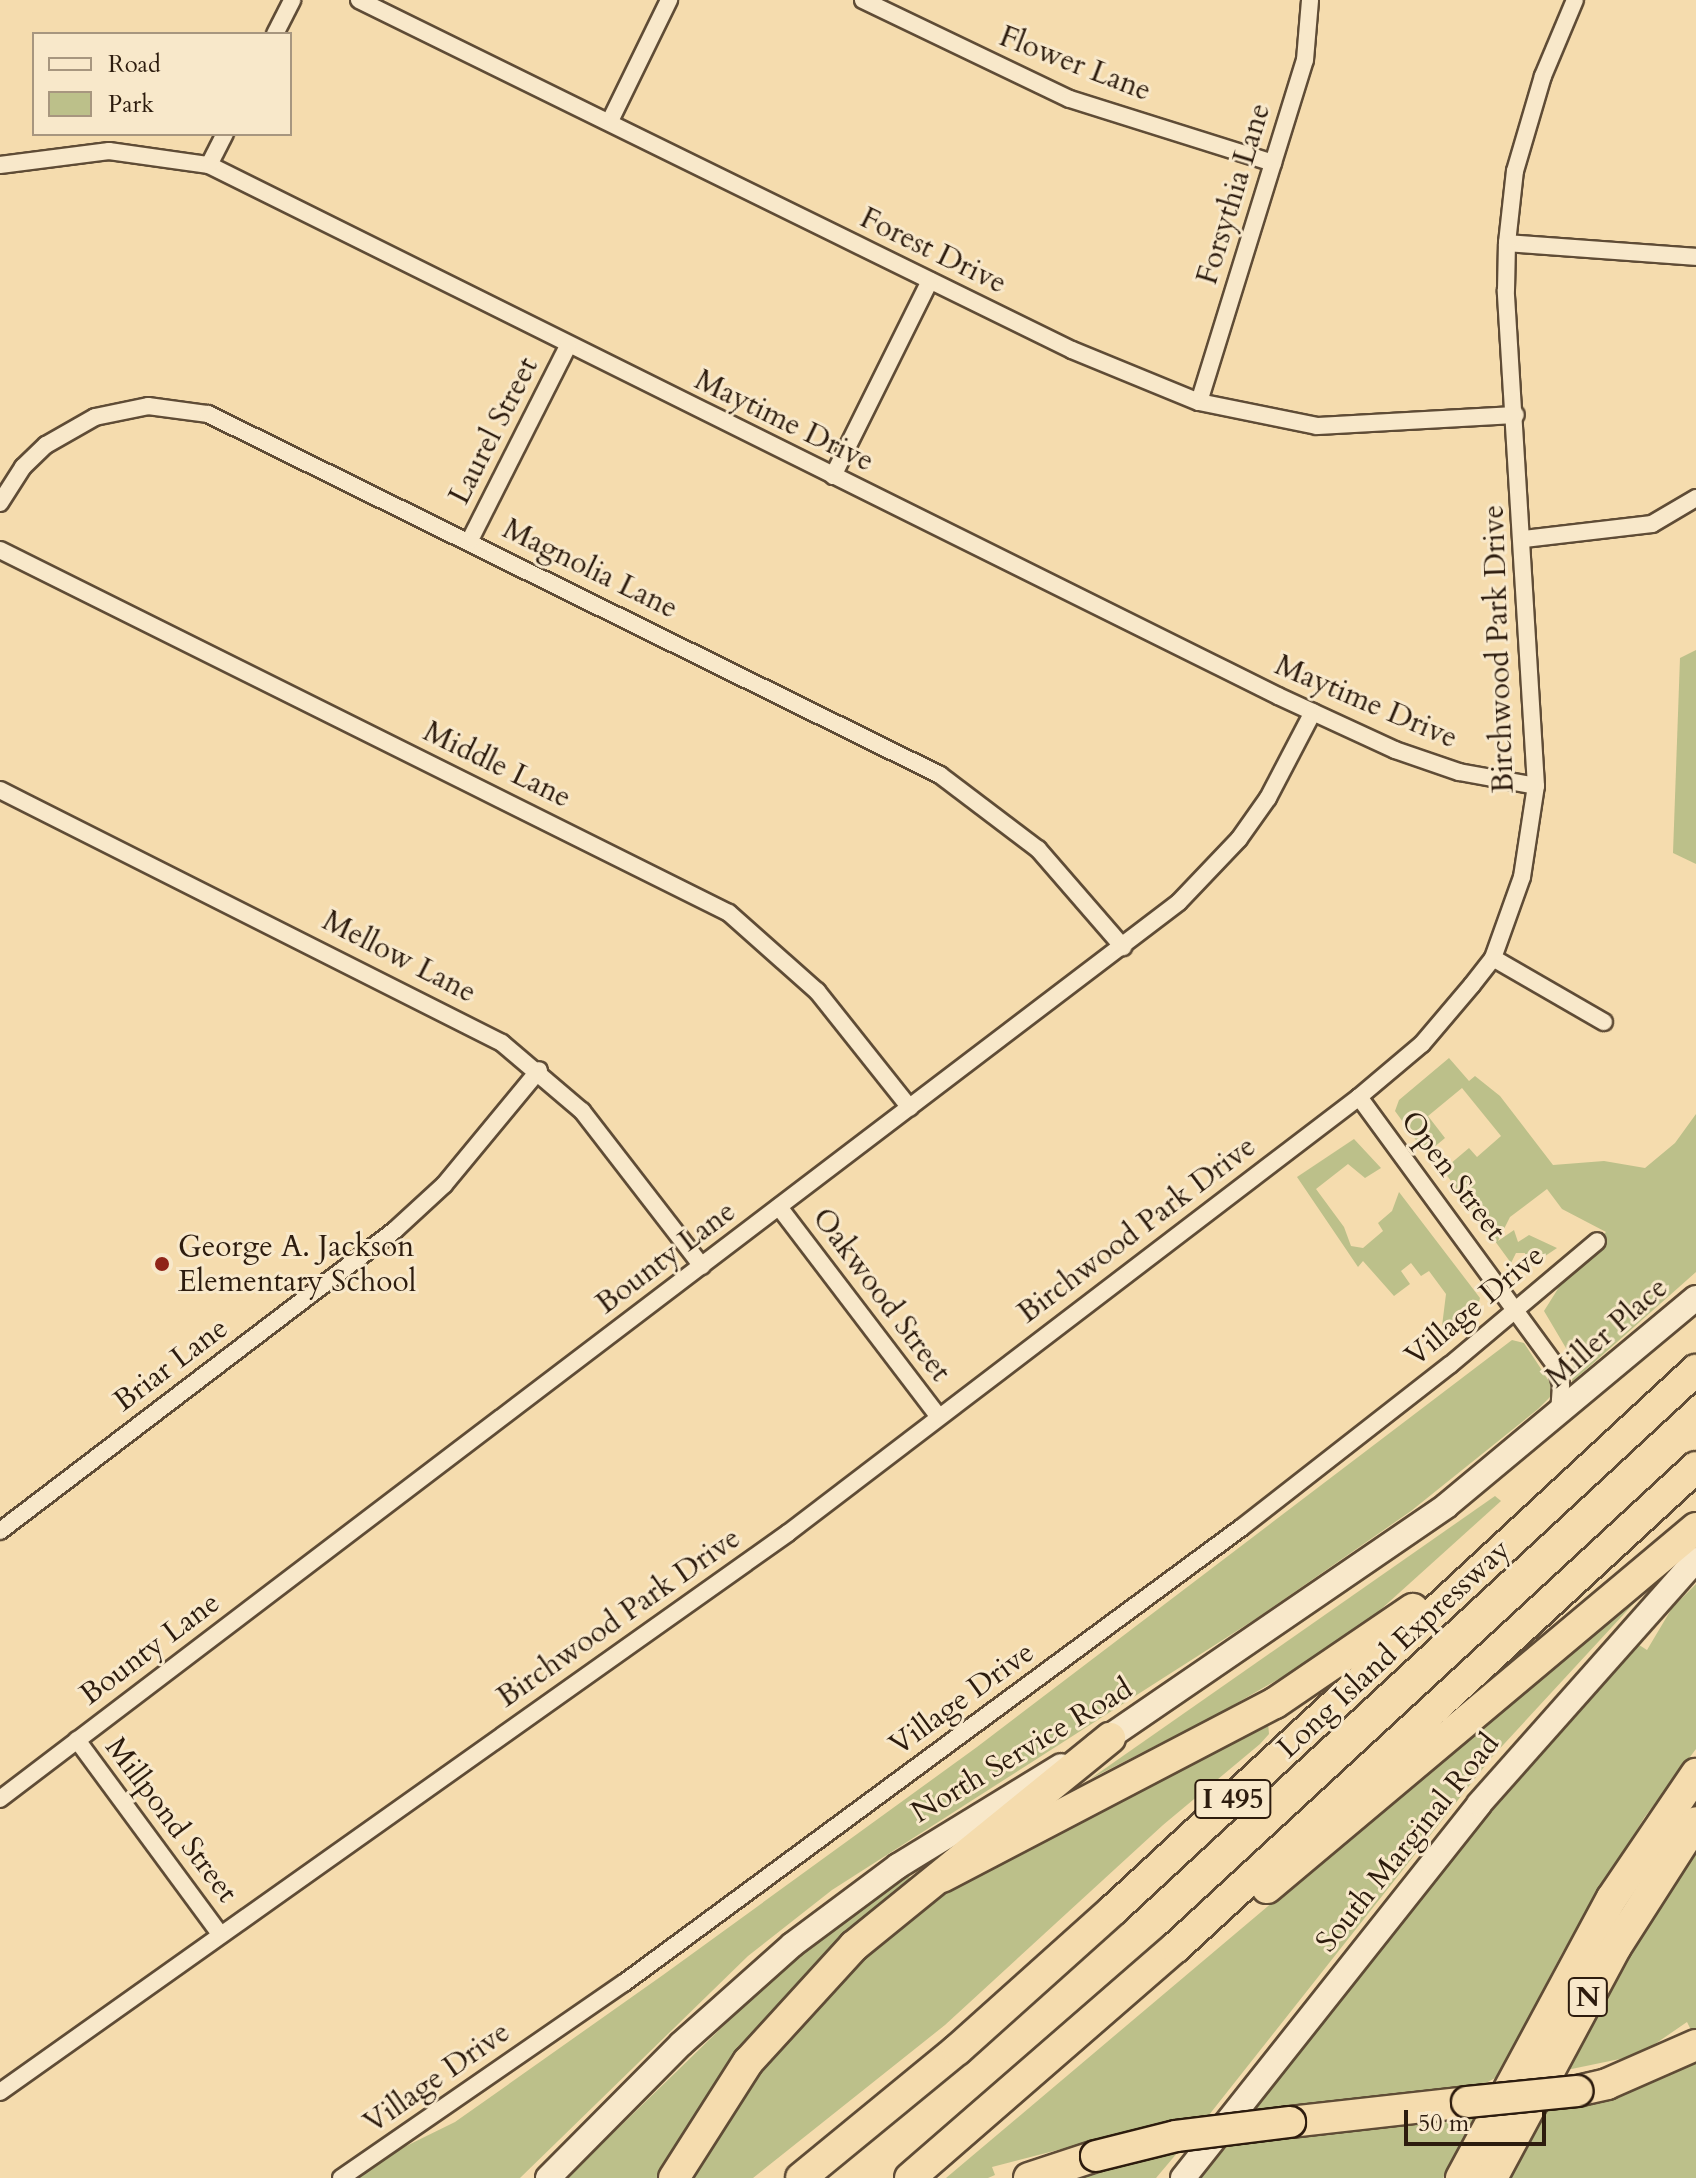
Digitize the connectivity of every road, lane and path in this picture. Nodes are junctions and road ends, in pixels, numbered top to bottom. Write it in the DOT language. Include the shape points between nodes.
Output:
graph roads {
  1 [pos="292,0"];
  2 [pos="359,0"];
  3 [pos="669,0"];
  4 [pos="863,0"];
  5 [pos="1310,0"];
  6 [pos="1575,0"];
  7 [pos="276,32"];
  8 [pos="610,121"];
  9 [pos="224,136"];
  10 [pos="1273,163"];
  11 [pos="0,165"];
  12 [pos="209,165"];
  13 [pos="1507,243"];
  14 [pos="1696,257"];
  15 [pos="930,281"];
  16 [pos="568,346"];
  17 [pos="1199,402"];
  18 [pos="1516,415"];
  19 [pos="833,476"];
  20 [pos="1696,498"];
  21 [pos="0,503"];
  22 [pos="1524,539"];
  23 [pos="470,540"];
  24 [pos="0,550"];
  25 [pos="1313,712"];
  26 [pos="1536,786"];
  27 [pos="0,790"];
  28 [pos="1123,947"];
  29 [pos="1493,958"];
  30 [pos="1604,1022"];
  31 [pos="539,1070"];
  32 [pos="1359,1097"];
  33 [pos="910,1108"];
  34 [pos="779,1207"];
  35 [pos="1597,1241"];
  36 [pos="702,1266"];
  37 [pos="1696,1298"];
  38 [pos="1517,1308"];
  39 [pos="1696,1370"];
  40 [pos="938,1416"];
  41 [pos="1559,1416"];
  42 [pos="1696,1467"];
  43 [pos="1581,1476"];
  44 [pos="1696,1528"];
  45 [pos="0,1531"];
  46 [pos="1696,1560"];
  47 [pos="1110,1738"];
  48 [pos="77,1740"];
  49 [pos="1696,1774"];
  50 [pos="0,1799"];
  51 [pos="1696,1822"];
  52 [pos="942,1877"];
  53 [pos="220,1934"];
  54 [pos="1175,1948"];
  55 [pos="1696,2045"];
  56 [pos="0,2092"];
  57 [pos="341,2178"];
  58 [pos="548,2178"];
  59 [pos="674,2178"];
  60 [pos="801,2178"];
  61 [pos="910,2178"];
  62 [pos="1029,2178"];
  63 [pos="1183,2178"];
  64 [pos="1461,2178"];
  65 [pos="1492,2178"];
  1 -- 7 [label="street"];
  2 -- 8 [label="street, Forest Drive"];
  3 -- 8 [label="street"];
  4 -- 10 [label="street, Flower Lane" via="1070,99"];
  5 -- 10 [label="street, Forsythia Lane" via="1305,60"];
  6 -- 13 [label="street, Birchwood Park Drive" via="1543,76 1515,171"];
  8 -- 15 [label="street, Forest Drive"];
  9 -- 12 [label="street"];
  10 -- 17 [label="street, Forsythia Lane"];
  11 -- 12 [label="street, Maytime Drive" via="109,151"];
  12 -- 16 [label="street, Maytime Drive"];
  13 -- 14 [label="street"];
  13 -- 18 [label="street, Birchwood Park Drive"];
  15 -- 17 [label="street, Forest Drive" via="1072,350"];
  15 -- 19 [label="street"];
  16 -- 19 [label="street, Maytime Drive"];
  16 -- 23 [label="street, Laurel Street"];
  17 -- 18 [label="street, Forest Drive" via="1257,418 1317,426"];
  18 -- 22 [label="street, Birchwood Park Drive"];
  19 -- 25 [label="street, Maytime Drive"];
  20 -- 22 [label="street" via="1652,524"];
  21 -- 23 [label="street, Magnolia Lane" via="23,467 70,429 121,409 183,408 208,414"];
  22 -- 26 [label="street, Birchwood Park Drive"];
  23 -- 28 [label="street, Magnolia Lane" via="940,775 1038,849"];
  24 -- 33 [label="street, Middle Lane" via="729,913 817,991"];
  25 -- 26 [label="street, Maytime Drive" via="1459,772"];
  25 -- 28 [label="street, Bounty Lane" via="1268,798 1239,839 1179,902"];
  26 -- 29 [label="street, Birchwood Park Drive" via="1522,877"];
  27 -- 31 [label="street, Mellow Lane" via="466,1021"];
  28 -- 33 [label="street, Bounty Lane"];
  29 -- 30 [label="street"];
  29 -- 32 [label="street, Birchwood Park Drive" via="1422,1044"];
  31 -- 36 [label="street, Mellow Lane" via="582,1111"];
  31 -- 45 [label="street, Briar Lane" via="444,1185 395,1230"];
  32 -- 38 [label="street, Open Street"];
  32 -- 40 [label="street, Birchwood Park Drive"];
  33 -- 34 [label="street, Bounty Lane"];
  34 -- 36 [label="street, Bounty Lane"];
  34 -- 40 [label="street, Oakwood Street"];
  35 -- 38 [label="street, Village Drive"];
  36 -- 48 [label="street, Bounty Lane"];
  37 -- 41 [label="main road, Miller Place"];
  38 -- 41 [label="street, Open Street" via="1555,1365 1561,1385"];
  38 -- 57 [label="street, Village Drive" via="1228,1537 624,1983"];
  39 -- 43 [label="highway, Long Island Expressway / I 495"];
  40 -- 53 [label="street, Birchwood Park Drive" via="788,1533"];
  41 -- 47 [label="main road, North Service Road" via="1446,1506"];
  42 -- 54 [label="highway, I 495"];
  43 -- 52 [label="highway" via="1401,1618 1275,1703"];
  43 -- 60 [label="highway, Long Island Expressway / I 495" via="1113,1910 957,2050"];
  44 -- 54 [label="highway" via="1234,1915"];
  46 -- 63 [label="main road, South Marginal Road" via="1606,1655 1479,1804"];
  47 -- 52 [label="highway"];
  47 -- 58 [label="main road, North Service Road" via="898,1866 792,1945 681,2044"];
  48 -- 50 [label="street, Bounty Lane"];
  48 -- 53 [label="street, Millpond Street"];
  49 -- 64 [label="highway, N" via="1604,1911"];
  51 -- 65 [label="highway, N" via="1616,1947"];
  52 -- 59 [label="highway" via="854,1946 778,2025 707,2122"];
  53 -- 56 [label="street, Birchwood Park Drive"];
  54 -- 61 [label="highway, I 495"];
  55 -- 62 [label="highway, bridge" via="1607,2084 1577,2091 1176,2136"];
}
